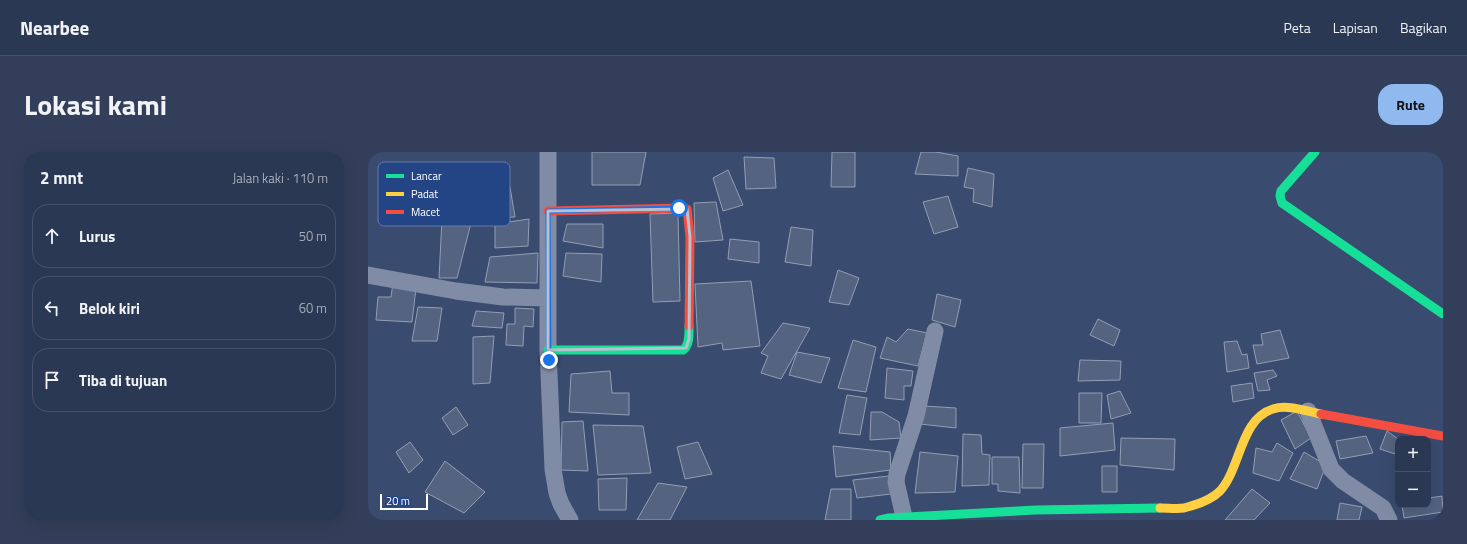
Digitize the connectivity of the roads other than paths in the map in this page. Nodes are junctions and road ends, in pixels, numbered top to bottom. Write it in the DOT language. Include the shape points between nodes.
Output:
graph roads {
  1 [pos="548,152"];
  2 [pos="1315,152"];
  3 [pos="548,211"];
  4 [pos="368,275"];
  5 [pos="548,298"];
  6 [pos="1443,314"];
  7 [pos="935,331"];
  8 [pos="548,350"];
  9 [pos="1308,411"];
  10 [pos="1443,436"];
  11 [pos="904,517"];
  12 [pos="570,520"];
  13 [pos="880,520"];
  14 [pos="1389,520"];
  1 -- 3 [label="street"];
  2 -- 6 [label="street" via="1281,191 1282,203"];
  3 -- 5 [label="street"];
  3 -- 8 [label="street" via="683,208 688,211 690,237 689,339 686,348"];
  4 -- 5 [label="street" via="456,291 503,297"];
  5 -- 8 [label="street"];
  7 -- 11 [label="street" via="916,416 897,474 896,482"];
  8 -- 12 [label="street" via="553,469 557,493"];
  9 -- 10 [label="street"];
  9 -- 11 [label="street" via="1283,407 1264,411 1249,432 1228,481 1219,492 1196,505 1183,508 1042,509"];
  9 -- 14 [label="street" via="1331,469 1343,481 1383,508"];
  11 -- 13 [label="street"];
}
